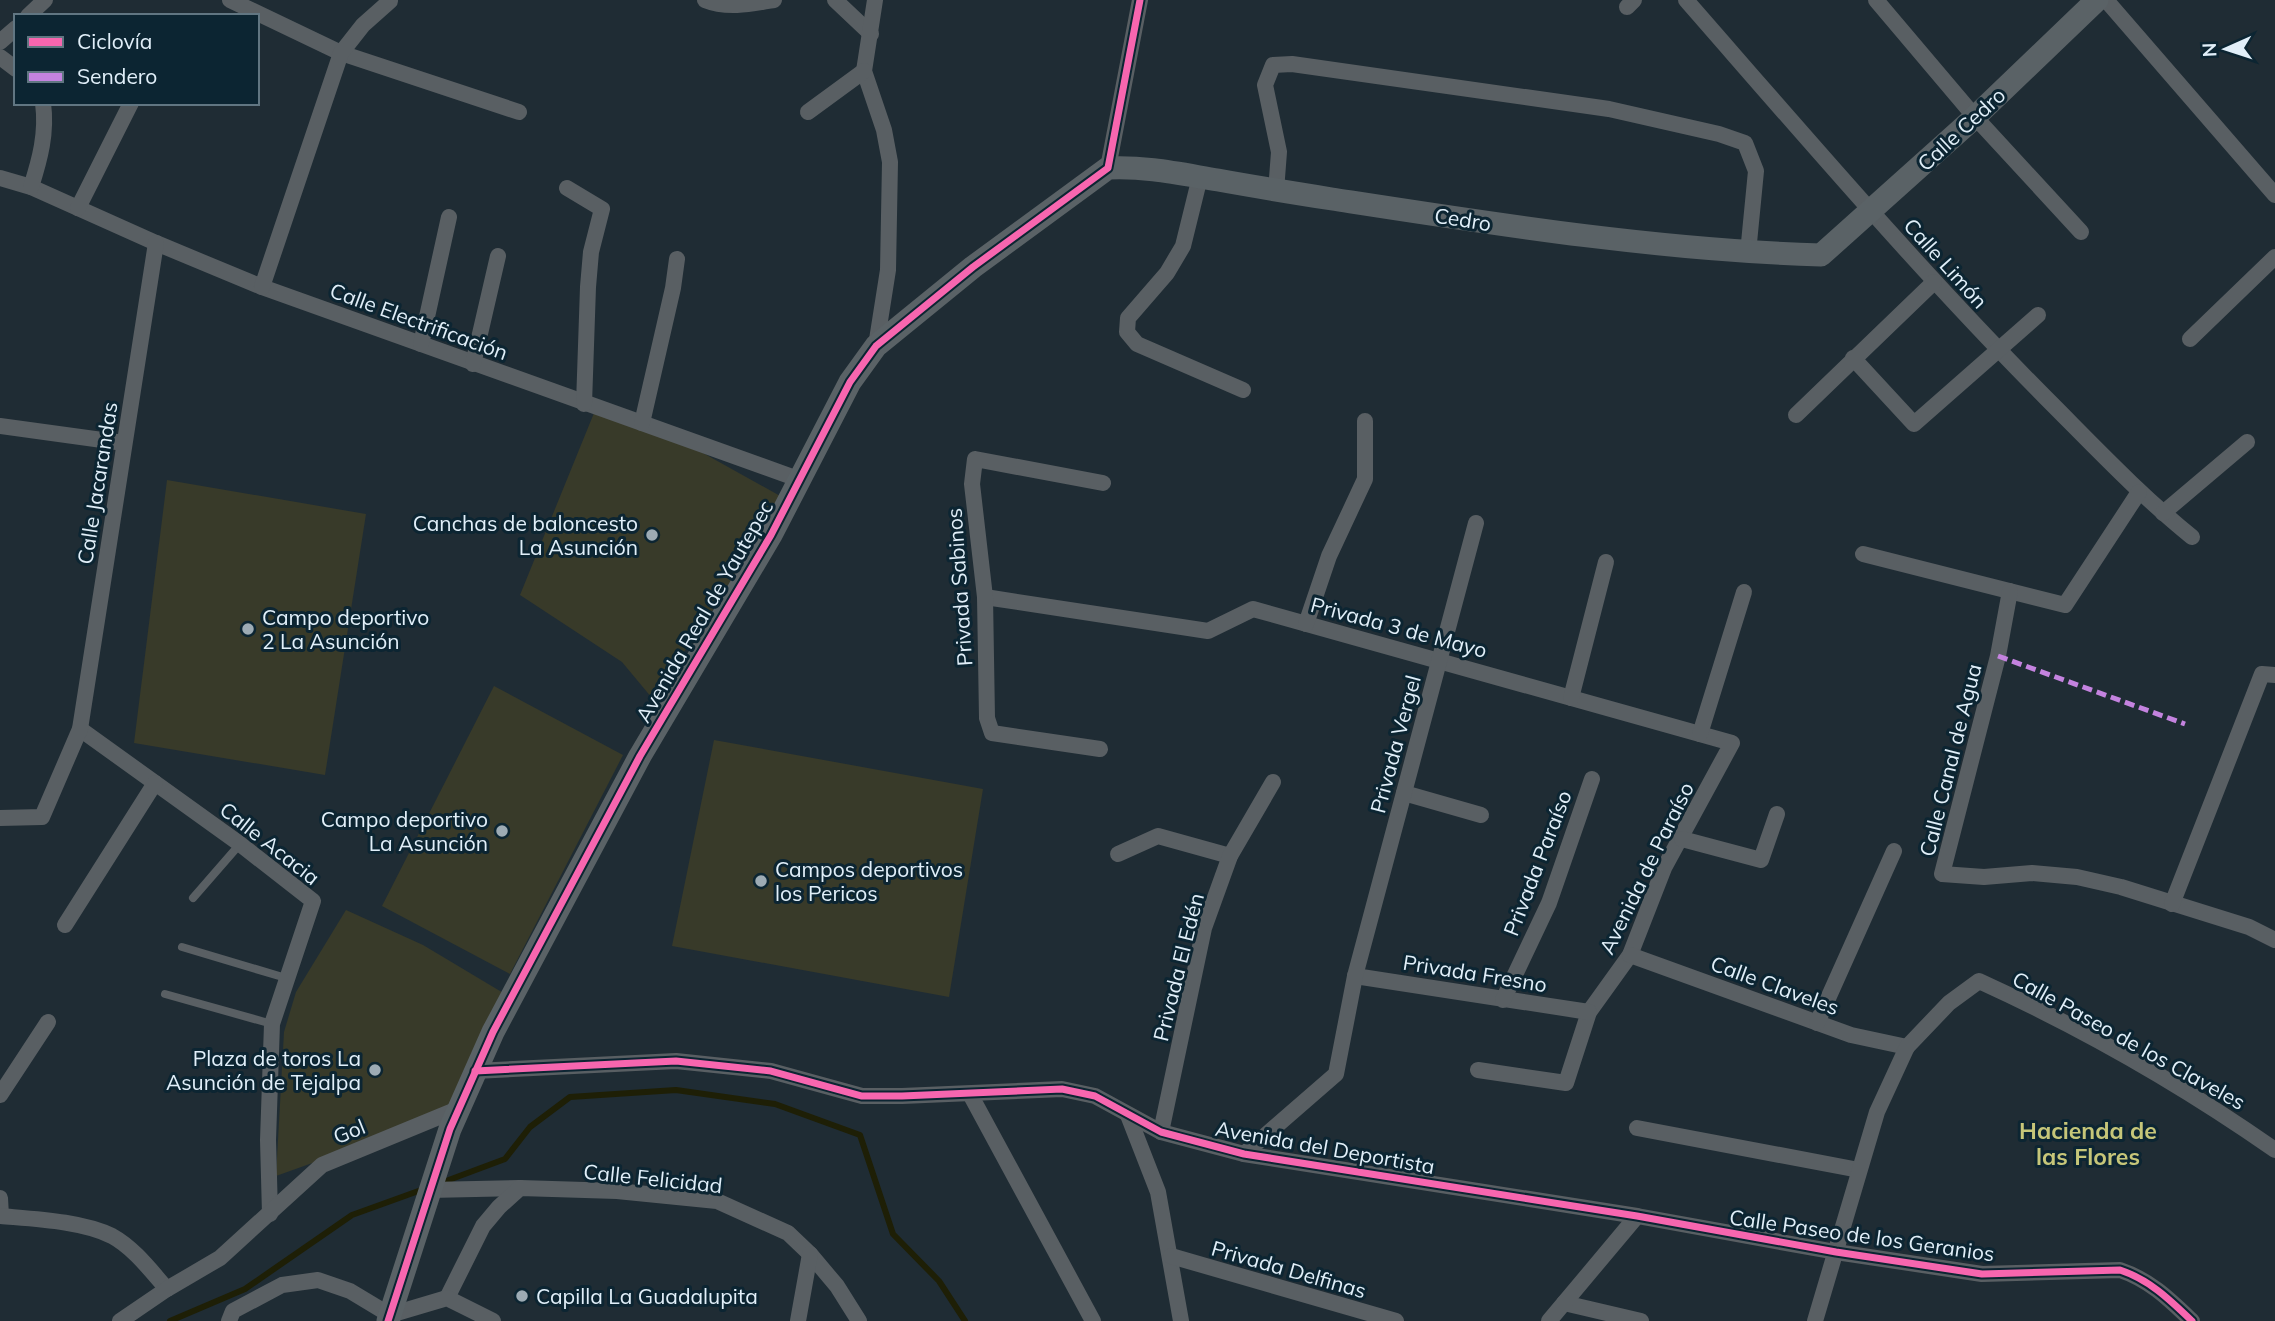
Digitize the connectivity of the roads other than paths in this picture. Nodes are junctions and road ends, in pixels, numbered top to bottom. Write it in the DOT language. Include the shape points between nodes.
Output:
graph roads {
  1 [pos="45,0"];
  2 [pos="230,0"];
  3 [pos="390,0"];
  4 [pos="705,0"];
  5 [pos="774,0"];
  6 [pos="835,0"];
  7 [pos="875,0"];
  8 [pos="1140,0"];
  9 [pos="1686,0"];
  10 [pos="1876,0"];
  11 [pos="2098,0"];
  12 [pos="2106,0"];
  13 [pos="30,14"];
  14 [pos="14,29"];
  15 [pos="871,34"];
  16 [pos="0,42"];
  17 [pos="341,53"];
  18 [pos="864,71"];
  19 [pos="43,105"];
  20 [pos="130,105"];
  21 [pos="519,112"];
  22 [pos="808,112"];
  23 [pos="1975,117"];
  24 [pos="1108,168"];
  25 [pos="1199,177"];
  26 [pos="0,178"];
  27 [pos="31,187"];
  28 [pos="567,188"];
  29 [pos="1276,191"];
  30 [pos="2275,195"];
  31 [pos="78,208"];
  32 [pos="1872,212"];
  33 [pos="449,217"];
  34 [pos="2081,232"];
  35 [pos="156,243"];
  36 [pos="1748,253"];
  37 [pos="1821,255"];
  38 [pos="498,256"];
  39 [pos="2275,257"];
  40 [pos="677,260"];
  41 [pos="1934,282"];
  42 [pos="262,287"];
  43 [pos="2038,315"];
  44 [pos="2190,339"];
  45 [pos="421,344"];
  46 [pos="876,346"];
  47 [pos="1998,350"];
  48 [pos="1853,358"];
  49 [pos="473,364"];
  50 [pos="1243,390"];
  51 [pos="584,404"];
  52 [pos="1796,415"];
  53 [pos="1365,421"];
  54 [pos="642,423"];
  55 [pos="0,426"];
  56 [pos="2246,442"];
  57 [pos="124,443"];
  58 [pos="798,479"];
  59 [pos="1103,483"];
  60 [pos="2139,492"];
  61 [pos="2163,513"];
  62 [pos="1476,523"];
  63 [pos="2192,537"];
  64 [pos="1863,554"];
  65 [pos="1606,562"];
  66 [pos="2010,591"];
  67 [pos="1744,592"];
  68 [pos="985,597"];
  69 [pos="1306,624"];
  70 [pos="1440,660"];
  71 [pos="2268,674"];
  72 [pos="1571,698"];
  73 [pos="80,729"];
  74 [pos="1700,734"];
  75 [pos="1732,743"];
  76 [pos="1100,749"];
  77 [pos="1592,779"];
  78 [pos="1273,782"];
  79 [pos="155,783"];
  80 [pos="1404,793"];
  81 [pos="1777,814"];
  82 [pos="1480,815"];
  83 [pos="0,818"];
  84 [pos="1682,839"];
  85 [pos="240,844"];
  86 [pos="1894,852"];
  87 [pos="1118,855"];
  88 [pos="1230,856"];
  89 [pos="193,898"];
  90 [pos="2172,904"];
  91 [pos="65,925"];
  92 [pos="2275,940"];
  93 [pos="182,947"];
  94 [pos="1630,956"];
  95 [pos="1355,976"];
  96 [pos="286,978"];
  97 [pos="165,994"];
  98 [pos="1503,1000"];
  99 [pos="1589,1012"];
  100 [pos="48,1022"];
  101 [pos="1817,1023"];
  102 [pos="272,1024"];
  103 [pos="1907,1047"];
  104 [pos="1478,1070"];
  105 [pos="475,1071"];
  106 [pos="970,1094"];
  107 [pos="0,1095"];
  108 [pos="1128,1115"];
  109 [pos="454,1119"];
  110 [pos="1637,1128"];
  111 [pos="1161,1132"];
  112 [pos="2275,1150"];
  113 [pos="1244,1154"];
  114 [pos="1859,1170"];
  115 [pos="429,1188"];
  116 [pos="520,1188"];
  117 [pos="0,1198"];
  118 [pos="270,1214"];
  119 [pos="1,1216"];
  120 [pos="1637,1216"];
  121 [pos="1836,1252"];
  122 [pos="810,1254"];
  123 [pos="1171,1256"];
  124 [pos="167,1289"];
  125 [pos="447,1298"];
  126 [pos="1564,1303"];
  127 [pos="231,1316"];
  128 [pos="389,1318"];
  129 [pos="120,1321"];
  130 [pos="493,1321"];
  131 [pos="798,1321"];
  132 [pos="859,1321"];
  133 [pos="1093,1321"];
  134 [pos="1181,1321"];
  135 [pos="1396,1321"];
  136 [pos="1549,1321"];
  137 [pos="1641,1321"];
  138 [pos="1815,1321"];
  139 [pos="2192,1321"];
  1 -- 13 [label="street"];
  2 -- 17 [label="street"];
  3 -- 17 [label="street"];
  4 -- 5 [label="street" via="718,5"];
  6 -- 15 [label="street"];
  7 -- 15 [label="street"];
  8 -- 24 [label="street"];
  9 -- 32 [label="street, Calle Limón"];
  10 -- 23 [label="street"];
  11 -- 23 [label="street, Calle Cedro"];
  12 -- 30 [label="street"];
  14 -- 16 [label="street"];
  15 -- 18 [label="street"];
  17 -- 21 [label="street"];
  17 -- 42 [label="street"];
  18 -- 22 [label="street"];
  18 -- 46 [label="street" via="890,162 888,270"];
  19 -- 27 [label="street" via="41,156"];
  20 -- 31 [label="street"];
  23 -- 32 [label="street, Calle Cedro"];
  23 -- 34 [label="street"];
  24 -- 25 [label="street, Cedro"];
  24 -- 46 [label="street, Avenida Real de Yautepec" via="973,267"];
  25 -- 29 [label="street, Cedro"];
  25 -- 50 [label="street" via="1182,246 1167,273 1128,318 1127,332 1137,344"];
  26 -- 27 [label="street, Calle Electrificación"];
  27 -- 31 [label="street, Calle Electrificación"];
  28 -- 51 [label="street" via="602,209 591,253"];
  29 -- 36 [label="street, Cedro" via="1516,228"];
  29 -- 36 [label="street" via="1279,152 1265,85 1273,65 1292,64 1609,109 1745,143 1756,171"];
  31 -- 35 [label="street, Calle Electrificación"];
  32 -- 37 [label="street, Calle Cedro"];
  32 -- 41 [label="street, Calle Limón"];
  33 -- 45 [label="street"];
  35 -- 42 [label="street, Calle Electrificación"];
  35 -- 57 [label="street, Calle Jacarandas"];
  36 -- 37 [label="street, Cedro"];
  38 -- 49 [label="street"];
  39 -- 44 [label="street"];
  40 -- 54 [label="street"];
  41 -- 47 [label="street, Calle Limón"];
  41 -- 48 [label="street"];
  42 -- 45 [label="street, Calle Electrificación"];
  43 -- 47 [label="street"];
  45 -- 49 [label="street, Calle Electrificación"];
  46 -- 58 [label="street, Avenida Real de Yautepec" via="850,382"];
  47 -- 48 [label="street" via="1914,424"];
  47 -- 60 [label="street, Calle Limón"];
  48 -- 52 [label="street"];
  49 -- 51 [label="street, Calle Electrificación"];
  51 -- 54 [label="street, Calle Electrificación"];
  53 -- 69 [label="street" via="1365,479 1329,556"];
  54 -- 58 [label="street, Calle Electrificación"];
  55 -- 57 [label="street"];
  56 -- 61 [label="street"];
  57 -- 73 [label="street, Calle Jacarandas"];
  58 -- 105 [label="street, Avenida Real de Yautepec" via="771,535 640,756"];
  59 -- 68 [label="street, Privada Sabinos" via="975,459 972,484"];
  60 -- 61 [label="street, Calle Limón"];
  60 -- 66 [label="street" via="2065,605"];
  61 -- 63 [label="street, Calle Limón"];
  62 -- 70 [label="street, Privada Vergel"];
  64 -- 66 [label="street"];
  65 -- 72 [label="street"];
  66 -- 90 [label="street, Calle Canal de Agua" via="1998,656 1942,874 2077,877"];
  67 -- 74 [label="street"];
  68 -- 69 [label="street, Privada 3 de Mayo" via="1208,631 1253,609"];
  68 -- 76 [label="street, Privada Sabinos" via="987,719 992,733"];
  69 -- 70 [label="street, Privada 3 de Mayo"];
  70 -- 72 [label="street, Privada 3 de Mayo"];
  70 -- 80 [label="street, Privada Vergel"];
  71 -- 90 [label="street"];
  72 -- 74 [label="street, Privada 3 de Mayo"];
  73 -- 79 [label="street, Calle Acacia"];
  73 -- 83 [label="street, Calle Jacarandas" via="42,817"];
  74 -- 75 [label="street, Privada 3 de Mayo"];
  75 -- 84 [label="street, Avenida de Paraíso"];
  77 -- 98 [label="street, Privada Paraíso" via="1549,903"];
  78 -- 88 [label="street, Privada El Edén"];
  79 -- 85 [label="street, Calle Acacia"];
  79 -- 91 [label="street"];
  80 -- 82 [label="street"];
  80 -- 95 [label="street, Privada Vergel"];
  81 -- 84 [label="street" via="1761,860"];
  84 -- 94 [label="street, Avenida de Paraíso" via="1664,868"];
  85 -- 89 [label="lane"];
  85 -- 96 [label="street, Calle Acacia" via="313,901"];
  86 -- 101 [label="street"];
  87 -- 88 [label="street" via="1158,836"];
  88 -- 111 [label="street, Privada El Edén" via="1204,928"];
  90 -- 92 [label="street"];
  93 -- 96 [label="lane"];
  94 -- 99 [label="street, Avenida de Paraíso"];
  94 -- 101 [label="street, Calle Claveles"];
  95 -- 98 [label="street, Privada Fresno"];
  95 -- 113 [label="street, Privada Vergel" via="1336,1074"];
  96 -- 102 [label="street, Calle Acacia"];
  97 -- 102 [label="lane"];
  98 -- 99 [label="street, Privada Fresno"];
  99 -- 104 [label="street, Avenida de Paraíso" via="1566,1083"];
  100 -- 107 [label="street"];
  101 -- 103 [label="street, Calle Claveles"];
  102 -- 118 [label="street, Calle Acacia"];
  103 -- 112 [label="street, Calle Paseo de los Claveles" via="1979,981 2098,1041"];
  103 -- 114 [label="street, Calle Paseo de los Claveles" via="1877,1112"];
  105 -- 106 [label="street, Avenida del Deportista" via="676,1061 771,1071 862,1096"];
  105 -- 109 [label="street, Avenida Real de Yautepec"];
  106 -- 108 [label="street, Avenida del Deportista" via="1062,1089 1095,1097"];
  106 -- 133 [label="street"];
  108 -- 111 [label="street, Avenida del Deportista"];
  108 -- 123 [label="street" via="1158,1192"];
  109 -- 115 [label="street, Avenida Real de Yautepec"];
  109 -- 118 [label="street, Gol" via="322,1165"];
  110 -- 114 [label="street"];
  111 -- 113 [label="street, Avenida del Deportista"];
  113 -- 120 [label="street, Avenida del Deportista"];
  114 -- 121 [label="street, Calle Paseo de los Claveles"];
  115 -- 116 [label="street, Calle Felicidad"];
  115 -- 128 [label="street, Avenida Real de Yautepec"];
  116 -- 122 [label="street, Calle Felicidad" via="718,1201 788,1233"];
  116 -- 125 [label="street" via="482,1226"];
  117 -- 119 [label="street"];
  118 -- 124 [label="street, Gol" via="220,1258"];
  119 -- 124 [label="street" via="89,1227 114,1237"];
  120 -- 121 [label="street, Calle Paseo de los Geranios"];
  120 -- 126 [label="street"];
  121 -- 138 [label="street, Calle Paseo de los Claveles"];
  121 -- 139 [label="street, Calle Paseo de los Geranios" via="1982,1274 2120,1270 2163,1293"];
  122 -- 131 [label="street"];
  122 -- 132 [label="street, Calle Felicidad"];
  123 -- 134 [label="street"];
  123 -- 135 [label="street, Privada Delfinas"];
  124 -- 129 [label="street, Gol"];
  125 -- 128 [label="street"];
  125 -- 130 [label="street"];
  126 -- 136 [label="street"];
  126 -- 137 [label="street"];
  127 -- 128 [label="street" via="282,1285 317,1280 350,1291"];
}
